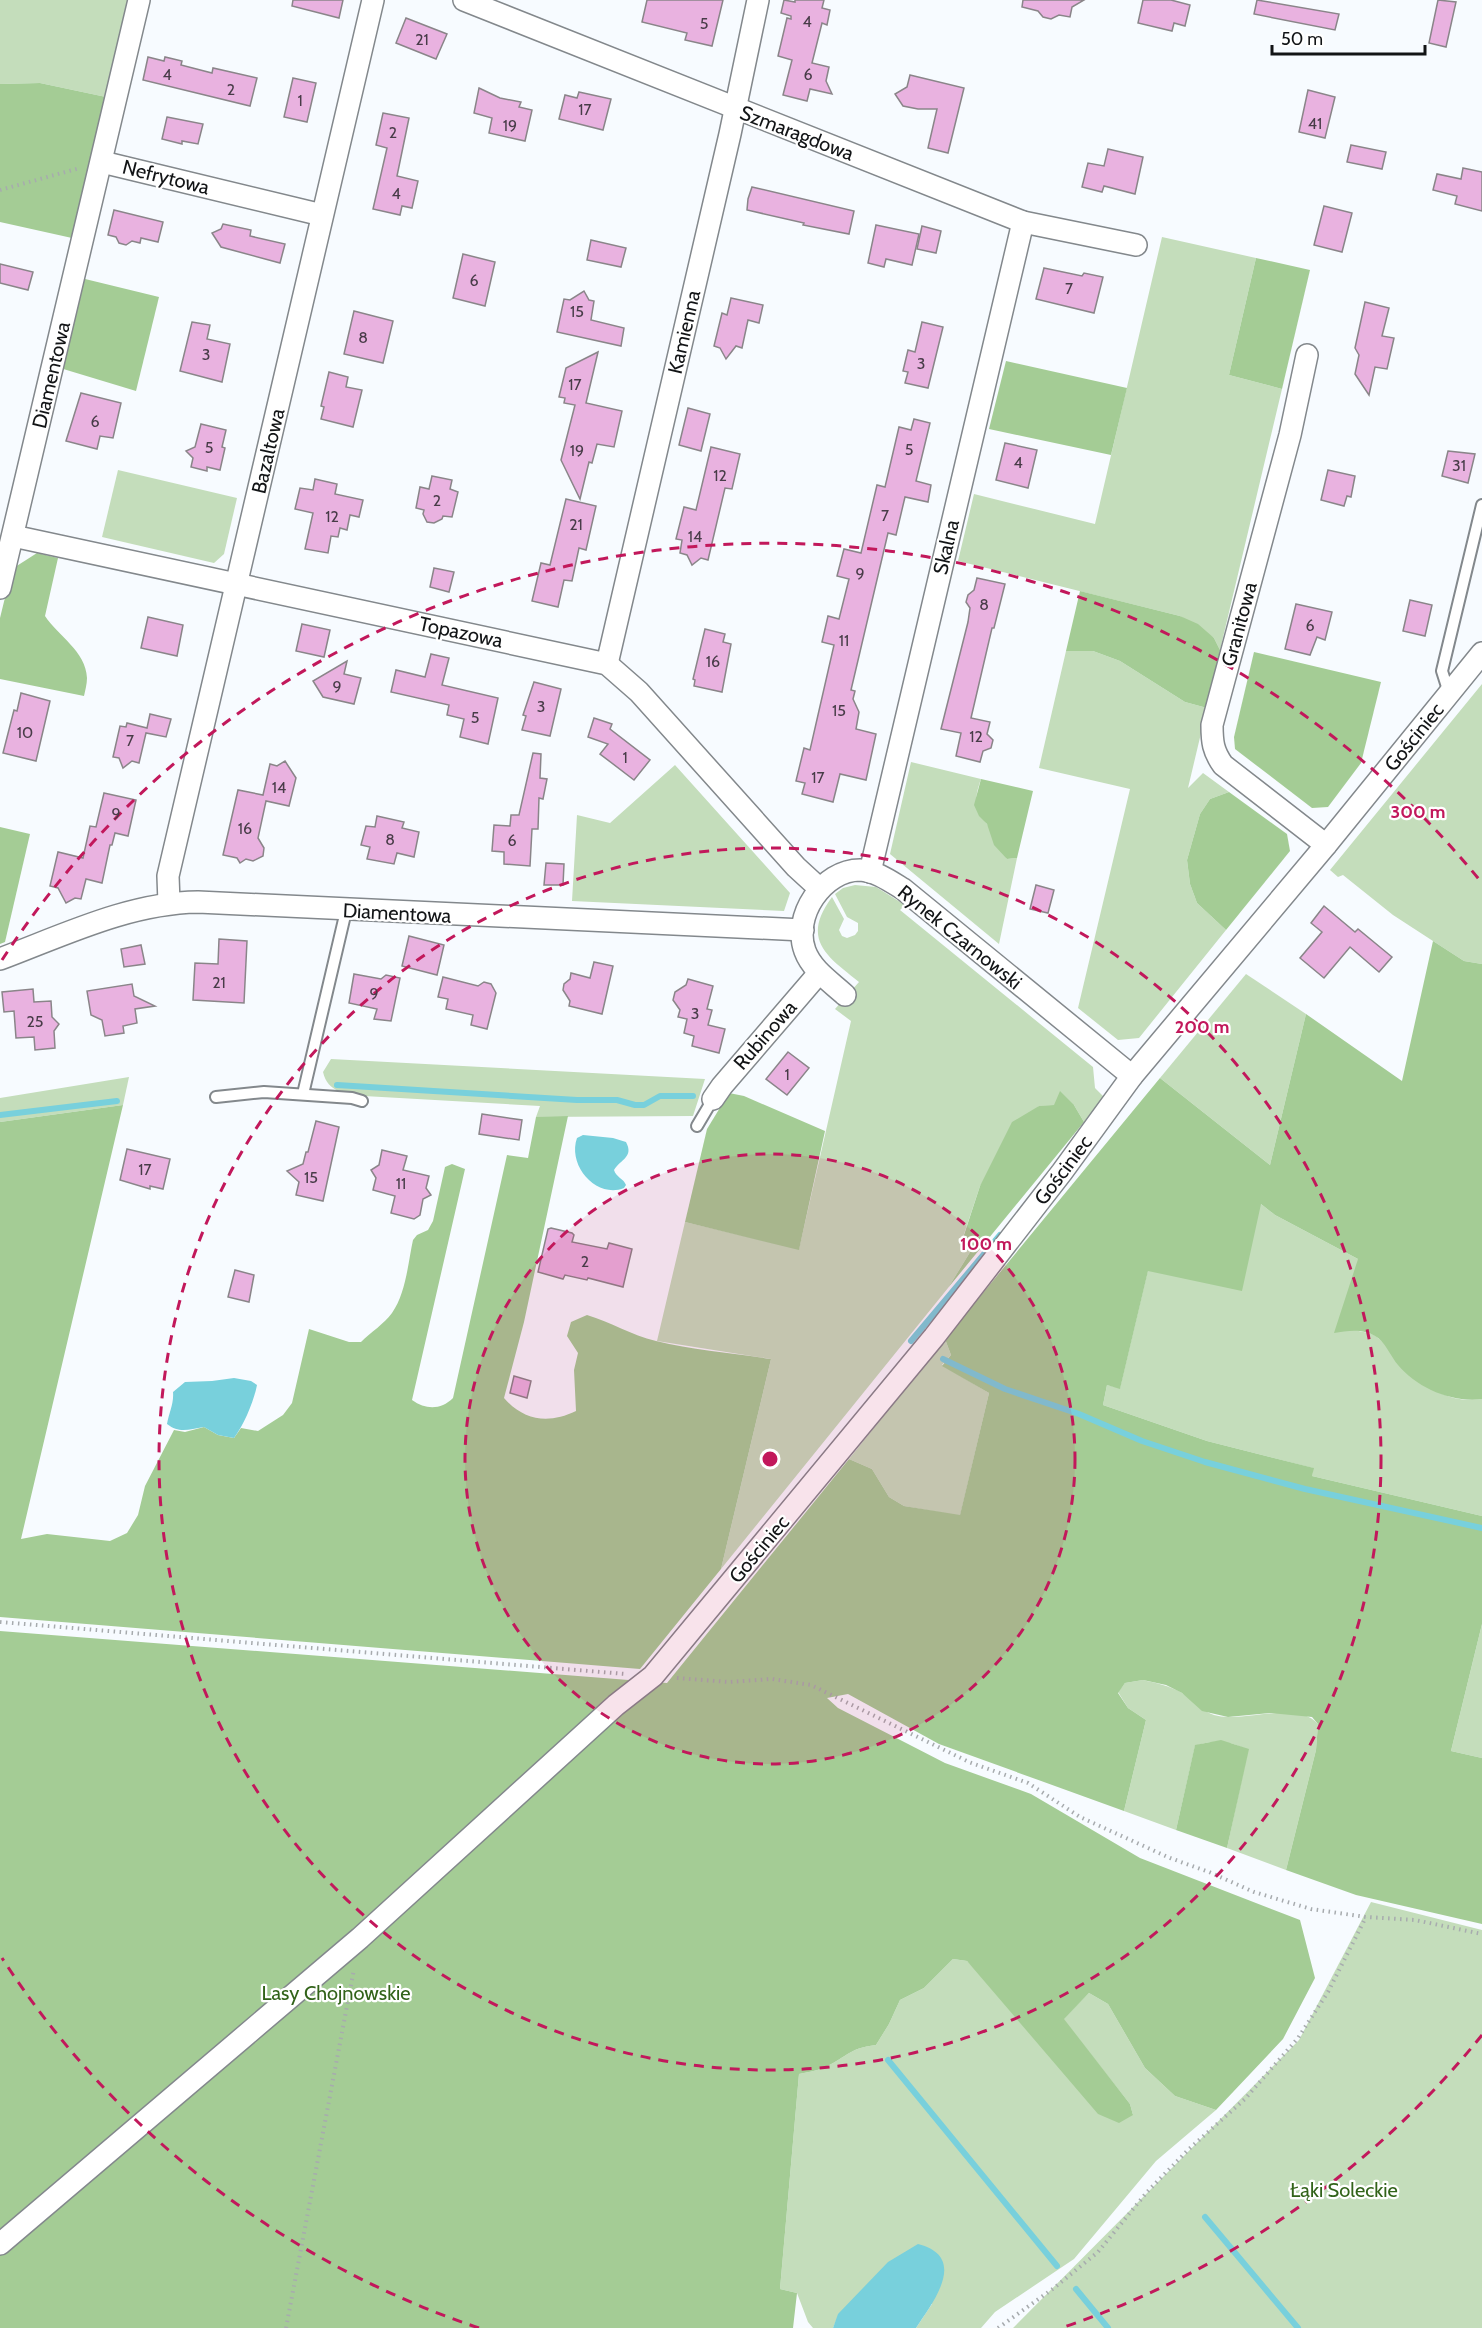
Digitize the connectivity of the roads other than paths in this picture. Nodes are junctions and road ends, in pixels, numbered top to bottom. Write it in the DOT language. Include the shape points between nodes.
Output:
graph roads {
  1 [pos="139,0"];
  2 [pos="373,0"];
  3 [pos="464,0"];
  4 [pos="758,0"];
  5 [pos="734,108"];
  6 [pos="102,162"];
  7 [pos="322,215"];
  8 [pos="1023,222"];
  9 [pos="1136,245"];
  10 [pos="1308,355"];
  11 [pos="1482,505"];
  12 [pos="13,536"];
  13 [pos="237,584"];
  14 [pos="0,588"];
  15 [pos="1482,653"];
  16 [pos="606,664"];
  17 [pos="1449,693"];
  18 [pos="1326,845"];
  19 [pos="870,872"];
  20 [pos="820,889"];
  21 [pos="169,903"];
  22 [pos="346,911"];
  23 [pos="803,930"];
  24 [pos="0,959"];
  25 [pos="819,973"];
  26 [pos="845,995"];
  27 [pos="1132,1077"];
  28 [pos="303,1094"];
  29 [pos="216,1097"];
  30 [pos="713,1099"];
  31 [pos="362,1101"];
  32 [pos="697,1126"];
  33 [pos="0,2244"];
  1 -- 6 [label="street, Nefrytowa"];
  2 -- 7 [label="street, Bazaltowa"];
  3 -- 5 [label="street, Szmaragdowa"];
  4 -- 5 [label="street, Kamienna"];
  5 -- 8 [label="street, Szmaragdowa"];
  5 -- 16 [label="street, Kamienna"];
  6 -- 7 [label="street, Nefrytowa"];
  6 -- 12 [label="street, Diamentowa"];
  7 -- 13 [label="street, Bazaltowa"];
  8 -- 9 [label="street, Szmaragdowa"];
  8 -- 19 [label="street, Skalna"];
  10 -- 18 [label="street, Granitowa" via="1212,725 1212,744 1223,765"];
  11 -- 17 [label="lane" via="1442,671"];
  12 -- 13 [label="street, Topazowa"];
  12 -- 14 [label="street, Diamentowa"];
  13 -- 16 [label="street, Topazowa"];
  13 -- 21 [label="street, Bazaltowa" via="168,876"];
  15 -- 17 [label="street, Gościniec"];
  16 -- 20 [label="street, Topazowa" via="639,693"];
  17 -- 18 [label="street, Gościniec"];
  18 -- 27 [label="street, Gościniec"];
  19 -- 20 [label="street" via="845,873"];
  19 -- 27 [label="street, Rynek Czarnowski" via="903,889"];
  20 -- 23 [label="street" via="807,907"];
  21 -- 22 [label="street, Diamentowa"];
  21 -- 24 [label="street, Diamentowa" via="118,915"];
  22 -- 23 [label="street, Diamentowa"];
  22 -- 28 [label="lane"];
  23 -- 25 [label="street" via="804,950"];
  25 -- 26 [label="street"];
  25 -- 30 [label="street, Rubinowa"];
  27 -- 33 [label="street, Gościniec" via="934,1337 648,1680 360,1938"];
  28 -- 29 [label="lane" via="264,1092"];
  28 -- 31 [label="lane"];
  30 -- 32 [label="lane"];
}
